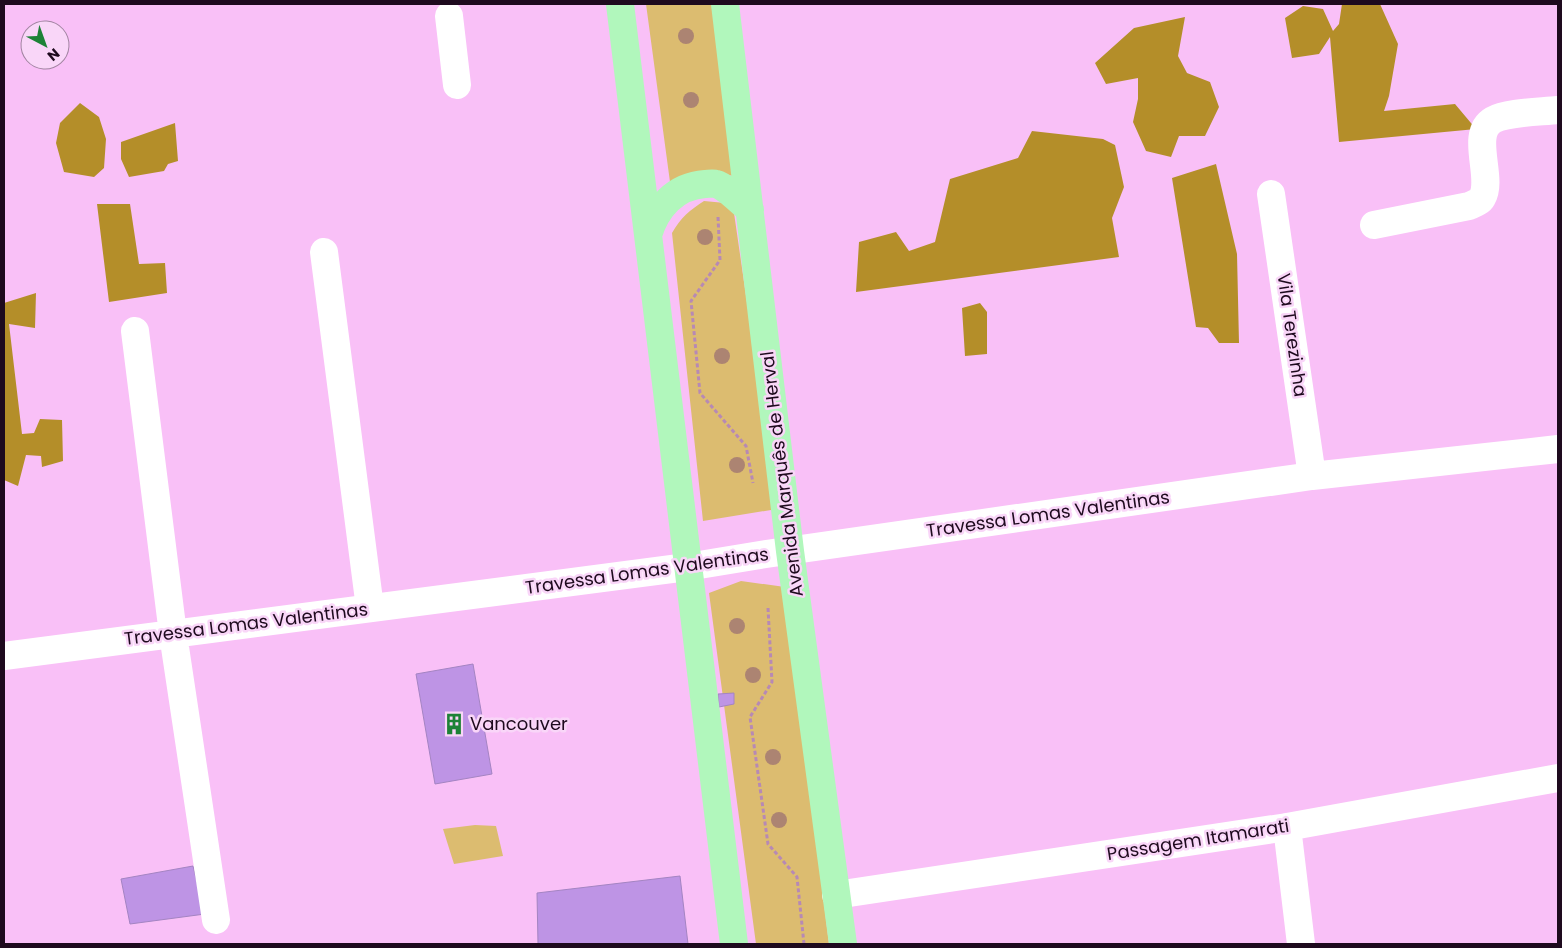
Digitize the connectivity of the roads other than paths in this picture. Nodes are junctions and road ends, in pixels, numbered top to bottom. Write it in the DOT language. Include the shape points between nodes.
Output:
graph roads {
  1 [pos="620,4"];
  2 [pos="725,4"];
  3 [pos="449,16"];
  4 [pos="457,85"];
  5 [pos="1558,110"];
  6 [pos="1271,194"];
  7 [pos="750,210"];
  8 [pos="1374,225"];
  9 [pos="648,235"];
  10 [pos="324,252"];
  11 [pos="135,331"];
  12 [pos="1558,449"];
  13 [pos="1312,476"];
  14 [pos="790,551"];
  15 [pos="687,567"];
  16 [pos="370,608"];
  17 [pos="172,634"];
  18 [pos="4,656"];
  19 [pos="1558,778"];
  20 [pos="1287,827"];
  21 [pos="836,895"];
  22 [pos="216,920"];
  23 [pos="734,944"];
  24 [pos="843,944"];
  25 [pos="1301,944"];
  1 -- 9 [label="main road"];
  2 -- 7 [label="main road, Avenida Marquês de Herval"];
  3 -- 4 [label="street"];
  5 -- 8 [label="street" via="1508,116 1489,123 1482,136 1485,188 1478,202"];
  6 -- 13 [label="street, Vila Terezinha"];
  7 -- 9 [label="main road" via="716,184 698,185 680,191 668,200 651,223"];
  7 -- 14 [label="main road, Avenida Marquês de Herval"];
  9 -- 15 [label="main road"];
  10 -- 16 [label="street"];
  11 -- 17 [label="street"];
  12 -- 13 [label="street, Travessa Lomas Valentinas"];
  13 -- 14 [label="street, Travessa Lomas Valentinas"];
  14 -- 15 [label="street, Travessa Lomas Valentinas"];
  14 -- 21 [label="main road, Avenida Marquês de Herval"];
  15 -- 16 [label="street, Travessa Lomas Valentinas"];
  15 -- 23 [label="main road"];
  16 -- 17 [label="street, Travessa Lomas Valentinas"];
  17 -- 18 [label="street, Travessa Lomas Valentinas"];
  17 -- 22 [label="street"];
  19 -- 20 [label="street, Passagem Itamarati"];
  20 -- 21 [label="street, Passagem Itamarati"];
  20 -- 25 [label="street"];
  21 -- 24 [label="main road, Avenida Marquês de Herval"];
}
